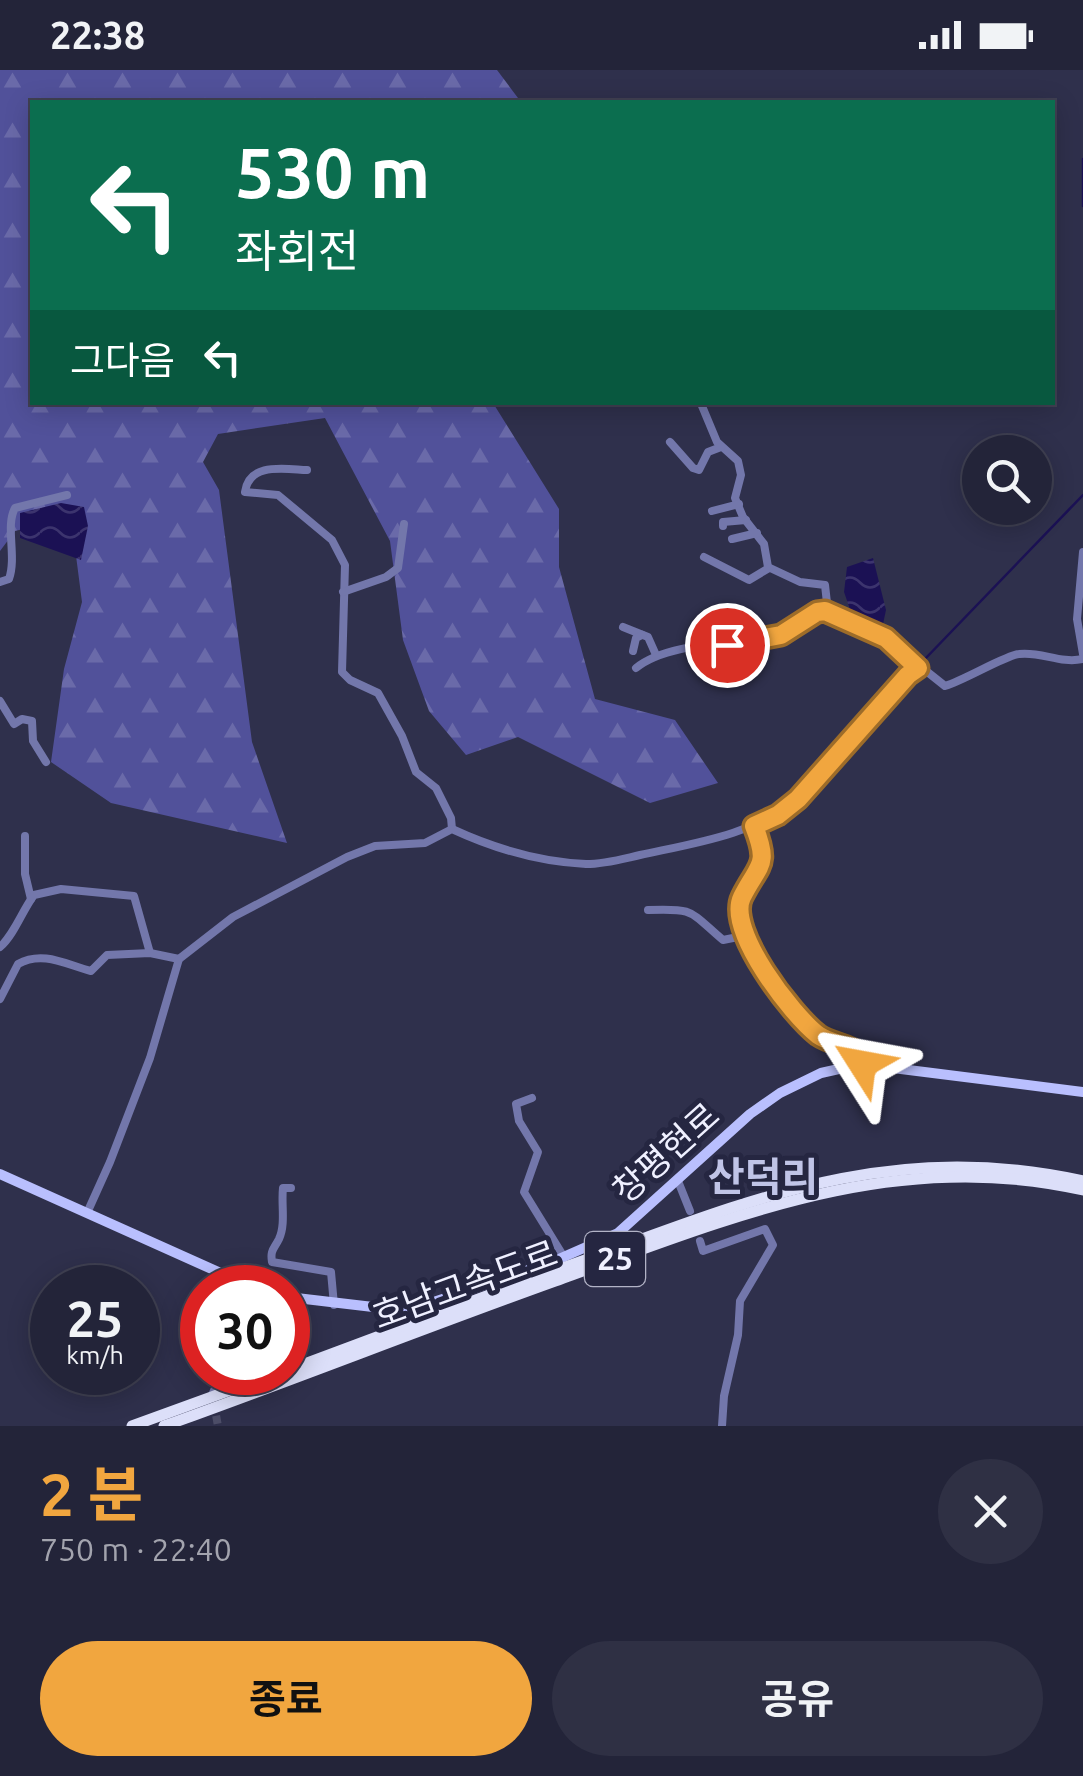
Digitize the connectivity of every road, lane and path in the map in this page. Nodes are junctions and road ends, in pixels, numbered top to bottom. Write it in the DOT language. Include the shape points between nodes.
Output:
graph roads {
  1 [pos="702,406"];
  2 [pos="670,442"];
  3 [pos="722,447"];
  4 [pos="307,470"];
  5 [pos="67,495"];
  6 [pos="739,504"];
  7 [pos="712,511"];
  8 [pos="746,520"];
  9 [pos="404,524"];
  10 [pos="723,526"];
  11 [pos="757,533"];
  12 [pos="732,539"];
  13 [pos="1083,552"];
  14 [pos="704,557"];
  15 [pos="769,568"];
  16 [pos="0,582"];
  17 [pos="343,592"];
  18 [pos="828,612"];
  19 [pos="623,626"];
  20 [pos="642,635"];
  21 [pos="765,637"];
  22 [pos="740,643"];
  23 [pos="768,649"];
  24 [pos="633,651"];
  25 [pos="656,655"];
  26 [pos="1083,656"];
  27 [pos="744,661"];
  28 [pos="636,668"];
  29 [pos="918,668"];
  30 [pos="0,701"];
  31 [pos="46,762"];
  32 [pos="754,826"];
  33 [pos="452,829"];
  34 [pos="25,836"];
  35 [pos="31,899"];
  36 [pos="648,910"];
  37 [pos="744,936"];
  38 [pos="1,946"];
  39 [pos="150,953"];
  40 [pos="179,959"];
  41 [pos="18,964"];
  42 [pos="0,999"];
  43 [pos="862,1064"];
  44 [pos="1083,1092"];
  45 [pos="532,1098"];
  46 [pos="0,1174"];
  47 [pos="1083,1180"];
  48 [pos="678,1181"];
  49 [pos="291,1188"];
  50 [pos="1083,1190"];
  51 [pos="690,1211"];
  52 [pos="86,1214"];
  53 [pos="700,1241"];
  54 [pos="564,1257"];
  55 [pos="203,1265"];
  56 [pos="310,1300"];
  57 [pos="334,1304"];
  58 [pos="310,1362"];
  59 [pos="217,1395"];
  60 [pos="132,1426"];
  61 [pos="164,1426"];
  62 [pos="722,1426"];
  1 -- 3 [label="street"];
  2 -- 3 [label="street" via="699,470 708,452"];
  3 -- 6 [label="street" via="738,461"];
  4 -- 17 [label="street" via="254,473 245,492 278,495 332,540 345,565"];
  5 -- 16 [label="street" via="15,508 14,565 9,579"];
  6 -- 7 [label="street"];
  6 -- 8 [label="street"];
  8 -- 10 [label="street"];
  8 -- 11 [label="street"];
  9 -- 17 [label="street" via="398,568"];
  11 -- 12 [label="street"];
  11 -- 15 [label="street"];
  13 -- 26 [label="street" via="1077,618"];
  14 -- 15 [label="street" via="749,580"];
  15 -- 18 [label="street" via="825,586"];
  17 -- 33 [label="street" via="342,672 378,693 416,772 436,788"];
  18 -- 21 [label="street"];
  18 -- 29 [label="street" via="886,638"];
  19 -- 20 [label="street"];
  20 -- 24 [label="street"];
  20 -- 25 [label="street"];
  21 -- 22 [label="street"];
  21 -- 23 [label="street"];
  22 -- 25 [label="street"];
  22 -- 27 [label="street"];
  25 -- 28 [label="street"];
  26 -- 29 [label="street" via="1068,662 1018,654 945,686"];
  29 -- 32 [label="street" via="798,799"];
  30 -- 31 [label="street" via="14,724 32,721 33,741"];
  32 -- 33 [label="street" via="587,864 520,854"];
  32 -- 37 [label="street" via="764,850 740,902"];
  33 -- 40 [label="street" via="425,843 374,846 347,857 233,916"];
  34 -- 35 [label="street"];
  35 -- 38 [label="street"];
  35 -- 39 [label="street" via="61,889 134,896"];
  36 -- 37 [label="street" via="683,909 722,940"];
  37 -- 43 [label="street" via="814,1032 850,1047"];
  38 -- 41 [label="street"];
  39 -- 40 [label="street"];
  39 -- 41 [label="street" via="106,955 91,970 47,958"];
  40 -- 52 [label="street" via="150,1058"];
  41 -- 42 [label="street"];
  43 -- 44 [label="main road, 창평현로"];
  43 -- 48 [label="main road, 창평현로" via="780,1092"];
  45 -- 54 [label="street" via="516,1104 518,1122 538,1152 524,1192"];
  46 -- 52 [label="main road"];
  47 -- 58 [label="highway, 호남고속도로 / 25" via="995,1167 939,1167 822,1181 698,1219"];
  48 -- 51 [label="street"];
  48 -- 54 [label="main road, 창평현로" via="618,1233"];
  49 -- 57 [label="street" via="283,1188 283,1224 272,1262 330,1272"];
  50 -- 61 [label="highway, 호남고속도로 / 25" via="962,1176 892,1180 798,1198"];
  52 -- 55 [label="main road"];
  53 -- 62 [label="street" via="702,1251 765,1229 773,1245 740,1301"];
  54 -- 57 [label="main road, 창평현로" via="407,1311"];
  56 -- 57 [label="main road, 창평현로"];
  59 -- 60 [label="highway"];
}
